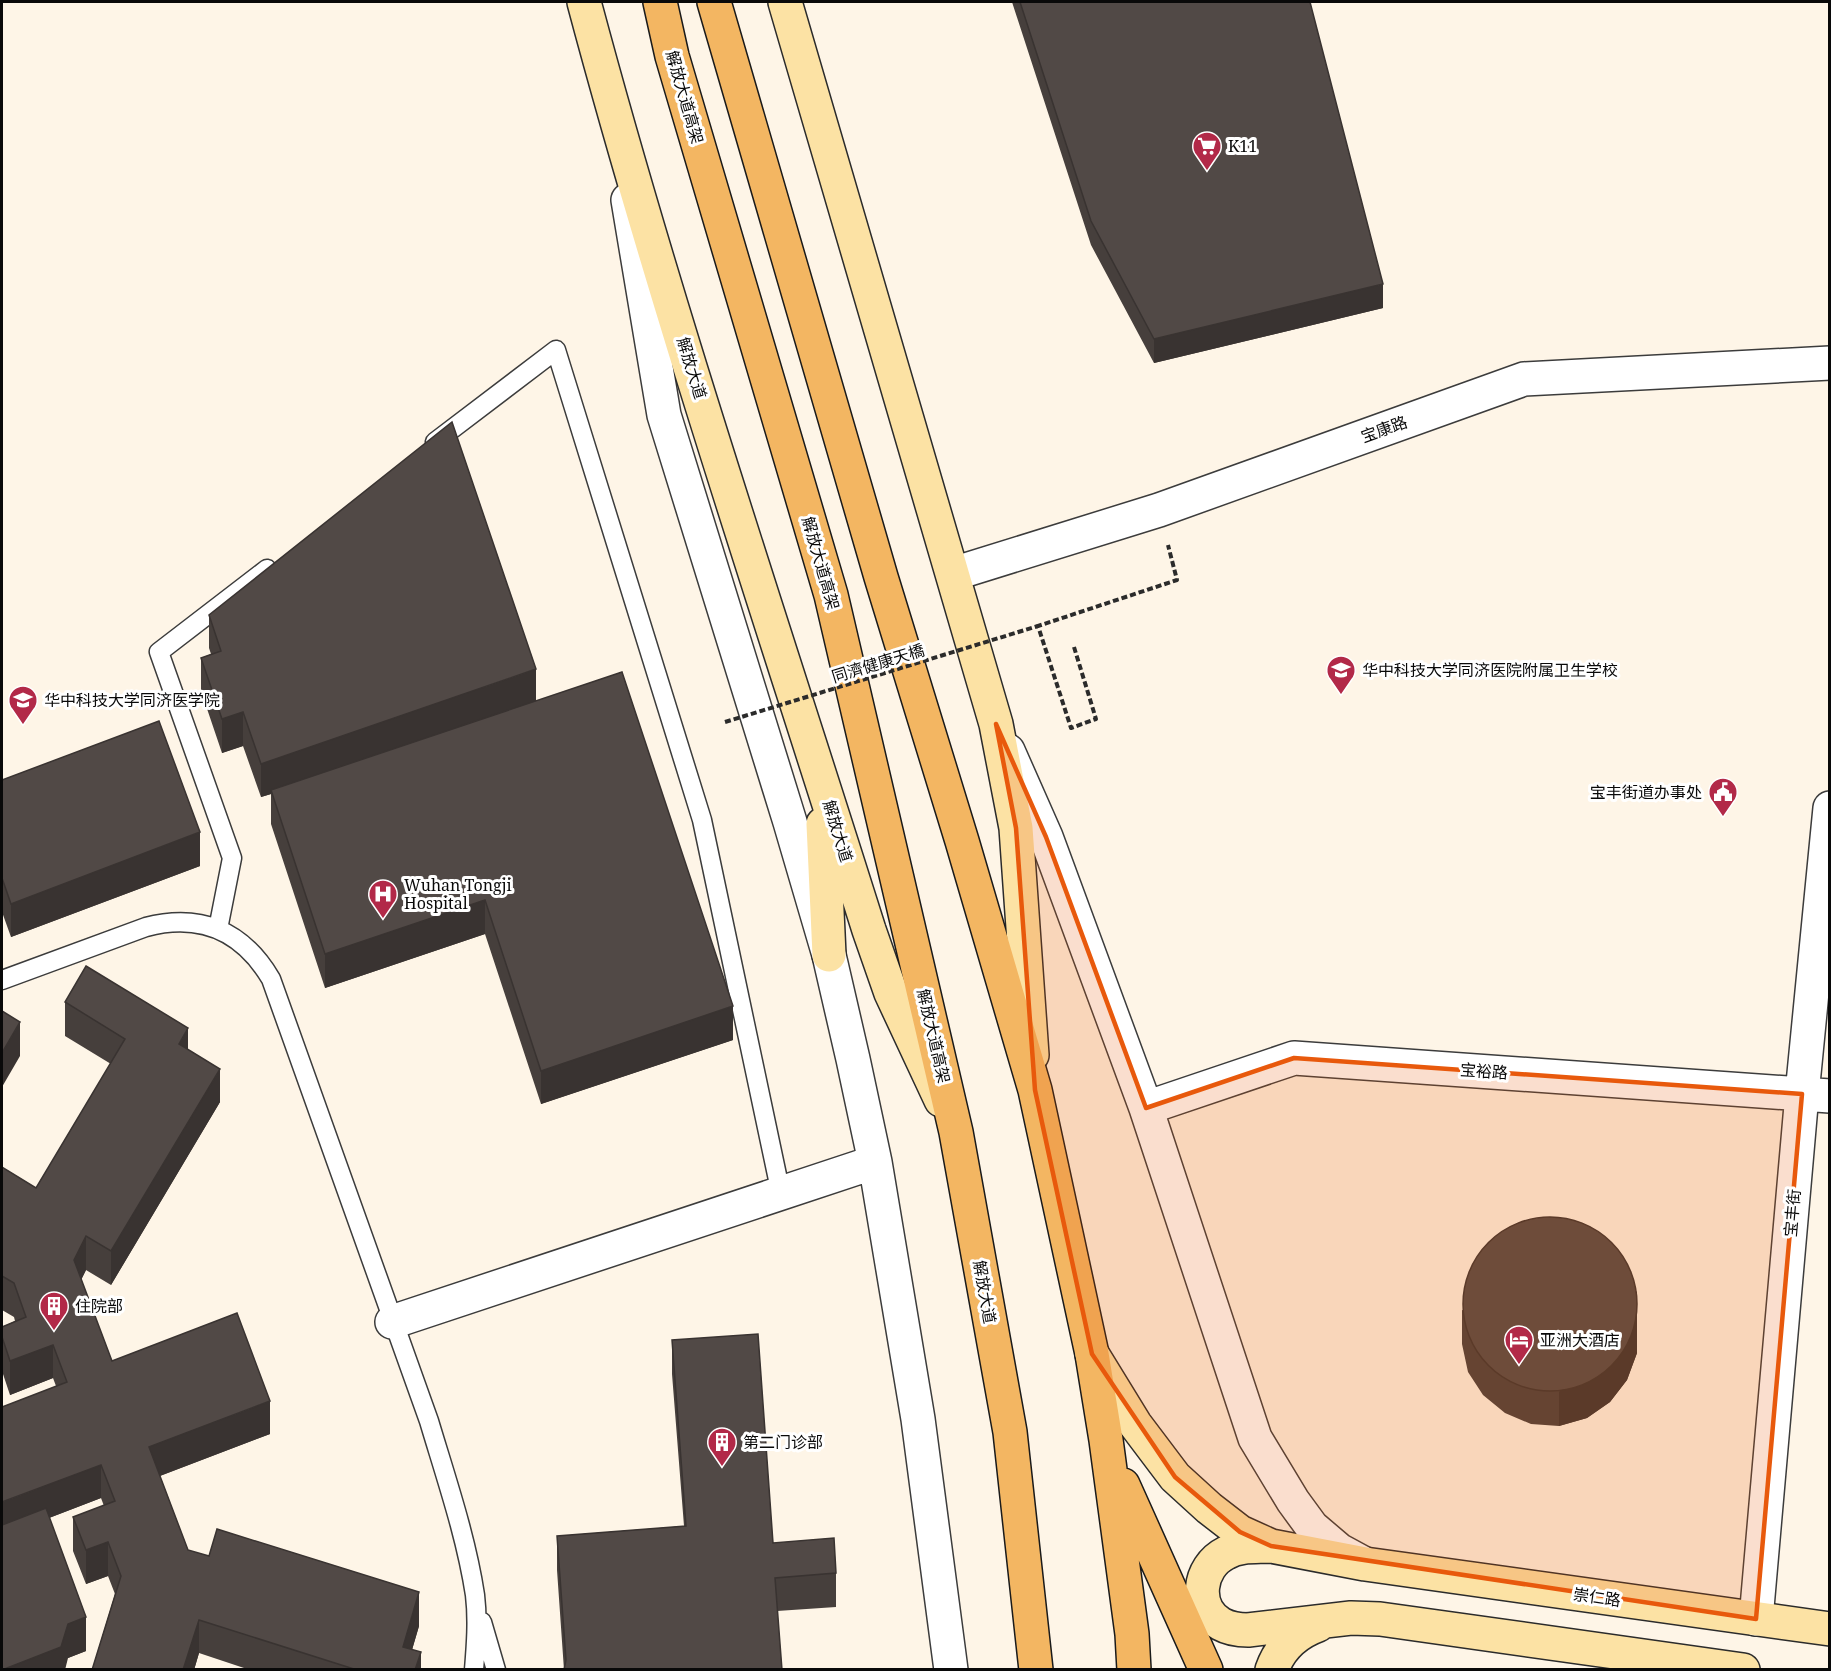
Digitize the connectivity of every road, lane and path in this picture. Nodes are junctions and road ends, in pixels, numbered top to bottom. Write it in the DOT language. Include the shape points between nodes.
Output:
graph roads {
  1 [pos="584,2"];
  2 [pos="660,2"];
  3 [pos="714,2"];
  4 [pos="785,2"];
  5 [pos="612,106"];
  6 [pos="1830,363"];
  7 [pos="423,451"];
  8 [pos="282,558"];
  9 [pos="953,574"];
  10 [pos="1177,580"];
  11 [pos="1038,626"];
  12 [pos="1074,647"];
  13 [pos="725,722"];
  14 [pos="996,724"];
  15 [pos="822,780"];
  16 [pos="1830,808"];
  17 [pos="218,929"];
  18 [pos="828,955"];
  19 [pos="2,980"];
  20 [pos="1035,1090"];
  21 [pos="1816,1095"];
  22 [pos="1146,1108"];
  23 [pos="956,1132"];
  24 [pos="875,1162"];
  25 [pos="781,1194"];
  26 [pos="392,1322"];
  27 [pos="1092,1354"];
  28 [pos="1106,1440"];
  29 [pos="1271,1546"];
  30 [pos="1365,1564"];
  31 [pos="475,1598"];
  32 [pos="1756,1619"];
  33 [pos="1331,1620"];
  34 [pos="1830,1629"];
  35 [pos="474,1670"];
  36 [pos="496,1670"];
  37 [pos="951,1670"];
  38 [pos="1036,1670"];
  39 [pos="1134,1670"];
  40 [pos="1206,1670"];
  41 [pos="1272,1670"];
  42 [pos="1743,1670"];
  1 -- 5 [label="main road, 解放大道"];
  2 -- 23 [label="main road, 解放大道高架" via="672,56 831,595"];
  3 -- 20 [label="main road"];
  4 -- 9 [label="main road"];
  5 -- 15 [label="main road, 解放大道"];
  5 -- 18 [label="street" via="664,415"];
  6 -- 9 [label="street, 宝康路" via="1524,379 1159,510"];
  7 -- 25 [label="lane" via="556,350 702,820"];
  8 -- 17 [label="lane" via="159,652 232,858"];
  9 -- 14 [label="main road"];
  10 -- 11 [label="path, 同濟健康天橋"];
  11 -- 12 [label="path" via="1071,729 1096,719"];
  11 -- 13 [label="path, 同濟健康天橋, bridge"];
  14 -- 20 [label="main road" via="1016,828"];
  14 -- 22 [label="street" via="1046,837"];
  15 -- 18 [label="main road"];
  15 -- 23 [label="main road, 解放大道" via="891,993"];
  16 -- 21 [label="street, 宝丰街"];
  17 -- 19 [label="lane" via="200,923 164,922"];
  17 -- 26 [label="lane" via="249,949 271,979"];
  18 -- 24 [label="street"];
  20 -- 27 [label="main road"];
  21 -- 22 [label="street, 宝裕路" via="1294,1058"];
  21 -- 32 [label="street, 宝丰街"];
  22 -- 30 [label="street" via="1255,1438 1312,1527 1339,1550"];
  23 -- 38 [label="main road, 解放大道" via="1010,1432"];
  24 -- 25 [label="street"];
  24 -- 37 [label="street" via="918,1419"];
  25 -- 26 [label="street"];
  26 -- 31 [label="lane" via="429,1421 466,1549"];
  27 -- 28 [label="main road"];
  27 -- 29 [label="main road" via="1135,1424 1175,1477 1240,1532"];
  28 -- 39 [label="main road"];
  28 -- 40 [label="main road" via="1130,1503"];
  29 -- 30 [label="main road, 崇仁路"];
  29 -- 33 [label="main road" via="1239,1548 1210,1565 1202,1595 1209,1613 1223,1625 1248,1630"];
  30 -- 32 [label="main road, 崇仁路"];
  31 -- 35 [label="lane"];
  31 -- 36 [label="lane"];
  32 -- 34 [label="main road, 崇仁路"];
  33 -- 41 [label="main road" via="1293,1637"];
  33 -- 42 [label="main road" via="1380,1619"];
}
